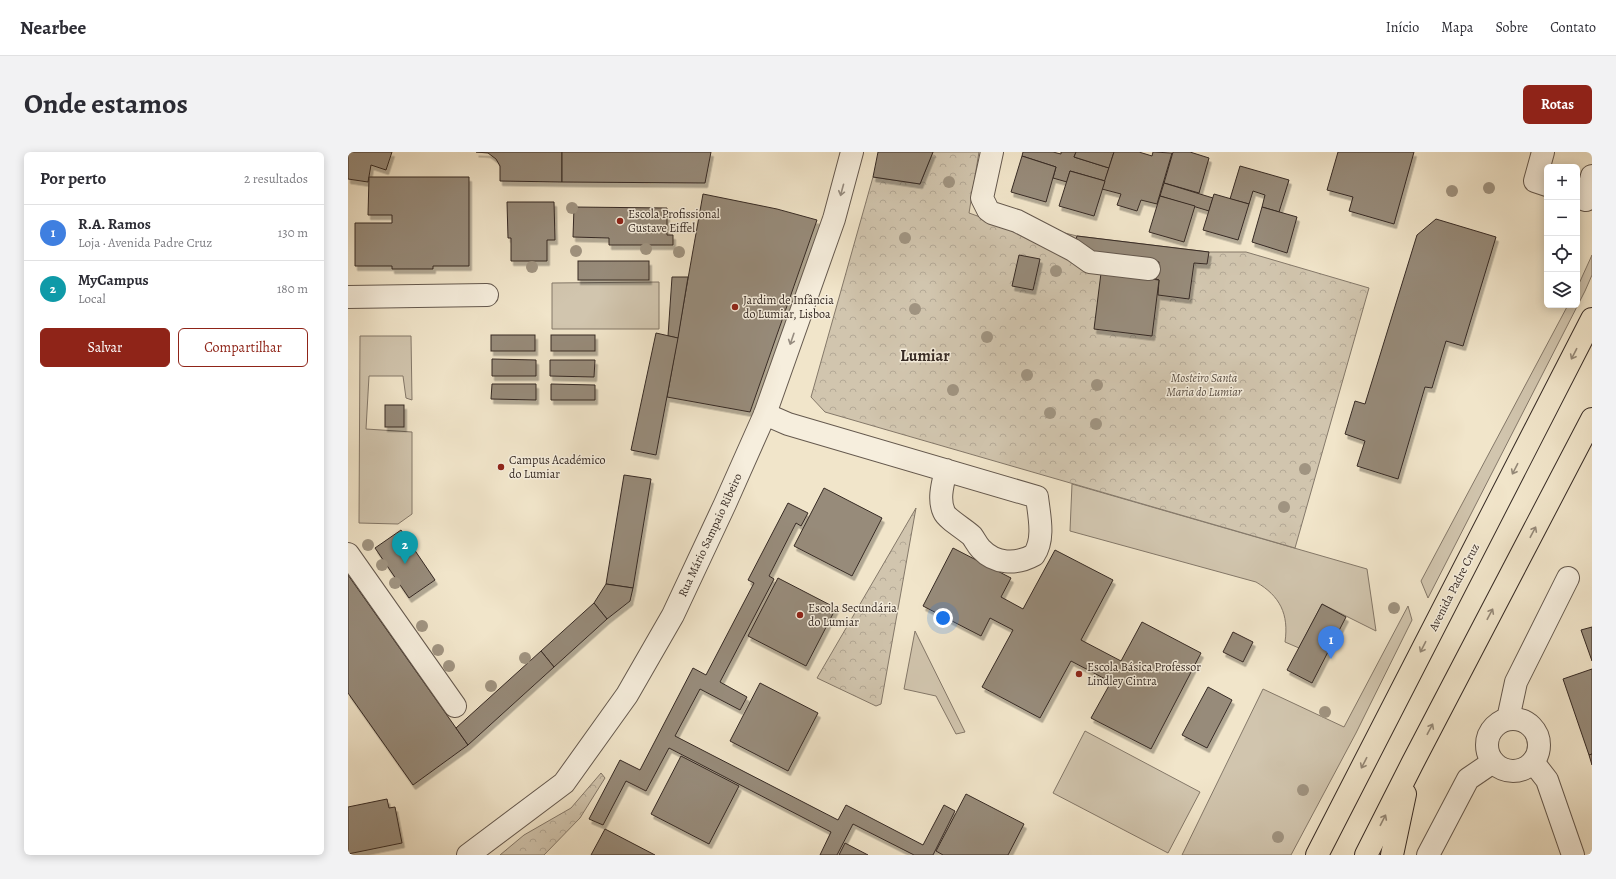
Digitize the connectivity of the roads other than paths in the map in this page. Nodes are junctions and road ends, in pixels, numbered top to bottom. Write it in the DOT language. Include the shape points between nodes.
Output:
graph roads {
  1 [pos="852,152"];
  2 [pos="992,152"];
  3 [pos="1536,154"];
  4 [pos="1592,176"];
  5 [pos="1544,184"];
  6 [pos="1580,198"];
  7 [pos="1149,269"];
  8 [pos="487,295"];
  9 [pos="348,297"];
  10 [pos="1592,319"];
  11 [pos="766,414"];
  12 [pos="1592,419"];
  13 [pos="946,470"];
  14 [pos="348,554"];
  15 [pos="1568,578"];
  16 [pos="455,706"];
  17 [pos="1508,718"];
  18 [pos="1493,762"];
  19 [pos="1533,762"];
  20 [pos="1412,764"];
  21 [pos="468,855"];
  22 [pos="1317,855"];
  23 [pos="1366,855"];
  24 [pos="1392,855"];
  25 [pos="1428,855"];
  26 [pos="1573,855"];
  1 -- 11 [label="street, Rua Mário Sampaio Ribeiro, one-way" via="834,219"];
  2 -- 7 [label="street" via="982,194 983,202 992,213 1017,221 1090,262"];
  3 -- 5 [label="street" via="1535,181"];
  4 -- 6 [label="street" via="1586,200"];
  8 -- 9 [label="street"];
  10 -- 22 [label="highway, Avenida Padre Cruz, one-way"];
  11 -- 13 [label="street" via="788,424"];
  11 -- 21 [label="street, Rua Mário Sampaio Ribeiro" via="673,615 627,695 564,783"];
  20 -- 12 [label="highway, one-way"];
  13 -- 13 [label="street" via="941,494 944,513 973,537 981,549 992,558 1004,562 1023,560 1034,555 1039,543 1040,526 1037,497"];
  14 -- 16 [label="street"];
  15 -- 17 [label="street" via="1516,682"];
  17 -- 18 [label="street" via="1493,728 1488,736 1488,754"];
  17 -- 19 [label="street" via="1522,720 1533,727 1538,735 1540,744"];
  18 -- 19 [label="street" via="1509,771 1527,767"];
  18 -- 25 [label="street" via="1468,779"];
  19 -- 26 [label="street" via="1548,780"];
  23 -- 20 [label="highway, one-way"];
  20 -- 24 [label="highway"];
}
